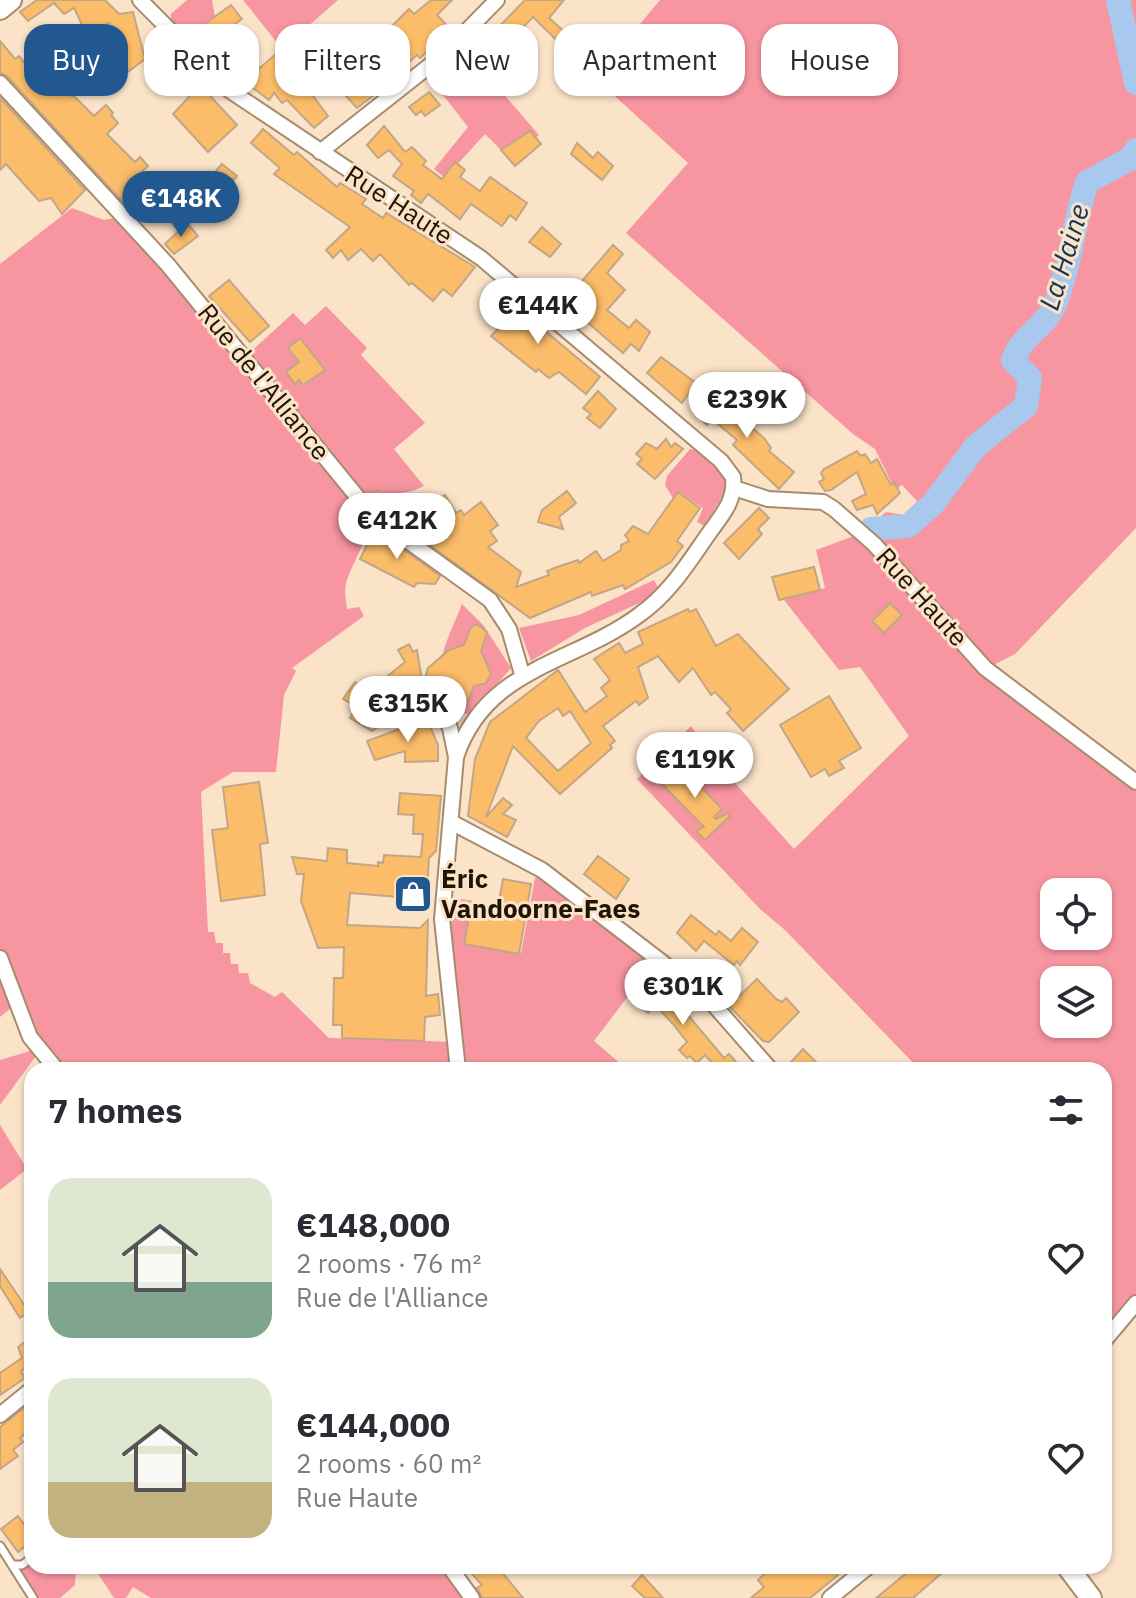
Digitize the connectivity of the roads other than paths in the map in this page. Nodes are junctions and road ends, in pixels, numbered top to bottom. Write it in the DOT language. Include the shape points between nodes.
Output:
graph roads {
  1 [pos="11,0"];
  2 [pos="140,0"];
  3 [pos="497,0"];
  4 [pos="0,9"];
  5 [pos="0,83"];
  6 [pos="320,152"];
  7 [pos="734,488"];
  8 [pos="522,674"];
  9 [pos="436,697"];
  10 [pos="456,757"];
  11 [pos="1136,782"];
  12 [pos="451,822"];
  13 [pos="0,958"];
  14 [pos="50,1062"];
  15 [pos="457,1062"];
  16 [pos="764,1062"];
  17 [pos="1136,1303"];
  18 [pos="1112,1332"];
  19 [pos="24,1396"];
  20 [pos="0,1415"];
  21 [pos="0,1546"];
  22 [pos="24,1564"];
  23 [pos="12,1565"];
  24 [pos="455,1574"];
  25 [pos="859,1574"];
  26 [pos="1073,1574"];
  27 [pos="33,1598"];
  28 [pos="472,1598"];
  29 [pos="830,1598"];
  30 [pos="1091,1598"];
  1 -- 4 [label="street"];
  2 -- 6 [label="street, Rue Haute" via="218,80"];
  3 -- 6 [label="street" via="443,55"];
  5 -- 8 [label="street, Rue de l'Alliance" via="168,265 364,506 497,609 509,629"];
  6 -- 7 [label="street, Rue Haute" via="512,283 721,461"];
  7 -- 8 [label="street" via="730,503 654,605"];
  7 -- 11 [label="street, Rue Haute" via="768,499 823,502 834,509 874,544 985,668"];
  8 -- 10 [label="street" via="471,723"];
  9 -- 10 [label="street"];
  10 -- 12 [label="street"];
  12 -- 15 [label="street" via="442,919"];
  12 -- 16 [label="street" via="542,870 706,996"];
  13 -- 14 [label="street" via="30,1037"];
  17 -- 18 [label="street"];
  19 -- 20 [label="street"];
  21 -- 23 [label="lane"];
  22 -- 23 [label="lane"];
  23 -- 27 [label="lane"];
  24 -- 28 [label="street"];
  25 -- 29 [label="street"];
  26 -- 30 [label="street"];
}
